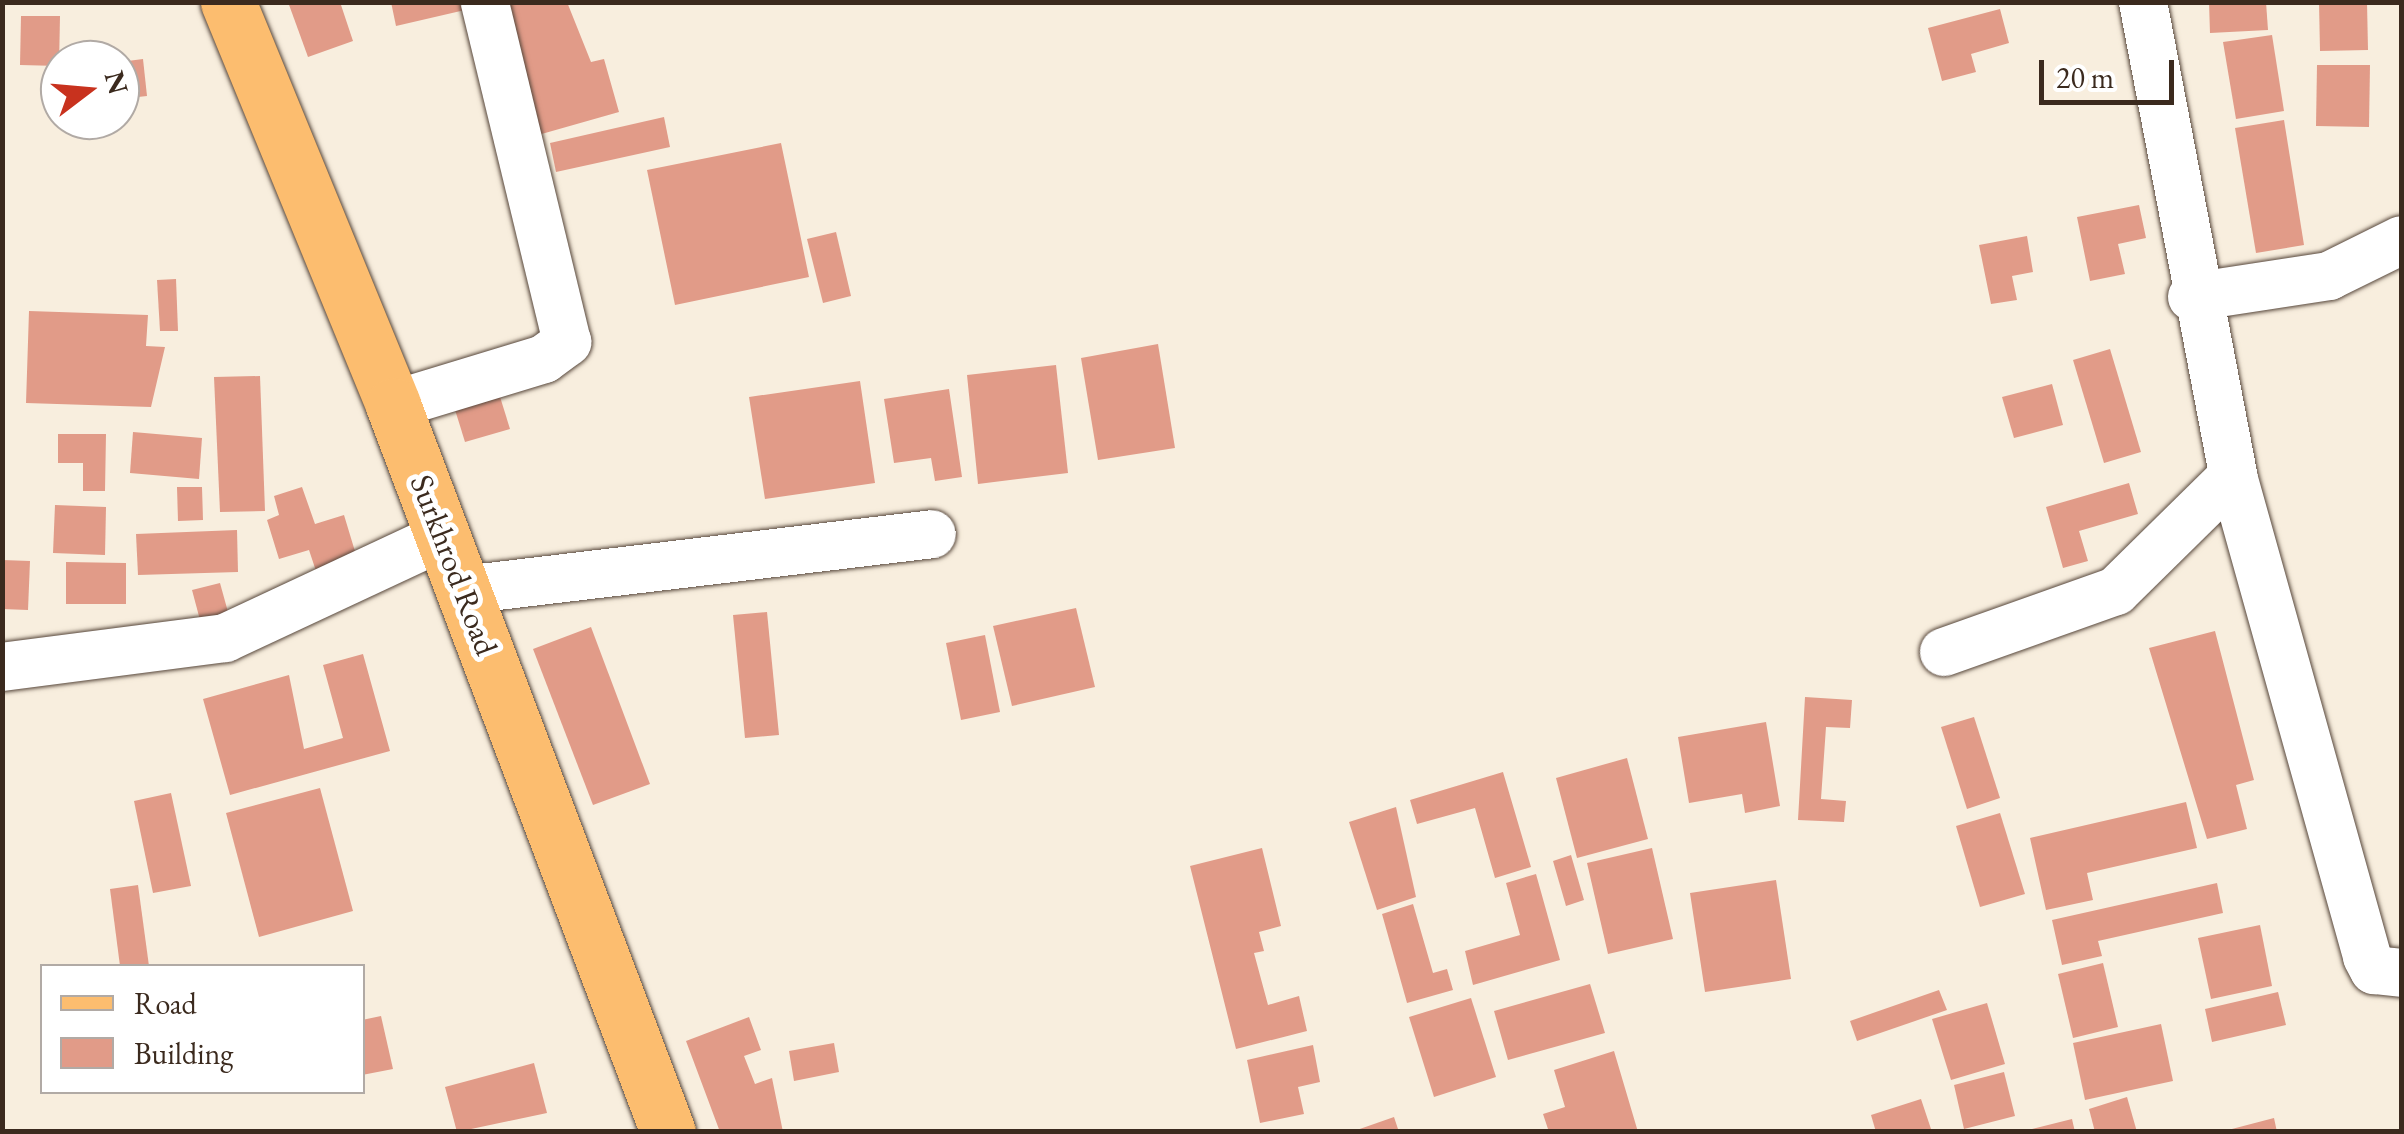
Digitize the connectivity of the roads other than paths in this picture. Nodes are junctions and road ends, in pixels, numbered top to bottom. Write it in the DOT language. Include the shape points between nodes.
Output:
graph roads {
  1 [pos="228,2"];
  2 [pos="484,2"];
  3 [pos="2143,2"];
  4 [pos="2402,240"];
  5 [pos="2192,297"];
  6 [pos="393,405"];
  7 [pos="2234,476"];
  8 [pos="932,534"];
  9 [pos="444,536"];
  10 [pos="464,590"];
  11 [pos="1944,652"];
  12 [pos="2,667"];
  13 [pos="2402,972"];
  14 [pos="668,1132"];
  1 -- 6 [label="main road, Surkhrod Road"];
  2 -- 6 [label="street" via="567,342 544,359"];
  3 -- 5 [label="street"];
  4 -- 5 [label="street" via="2328,276"];
  5 -- 7 [label="street"];
  6 -- 9 [label="main road, Surkhrod Road"];
  7 -- 11 [label="street" via="2116,591"];
  7 -- 13 [label="street" via="2367,957 2374,970"];
  8 -- 10 [label="street"];
  9 -- 10 [label="main road, Surkhrod Road"];
  9 -- 12 [label="street" via="225,638"];
  10 -- 14 [label="main road, Surkhrod Road"];
}
